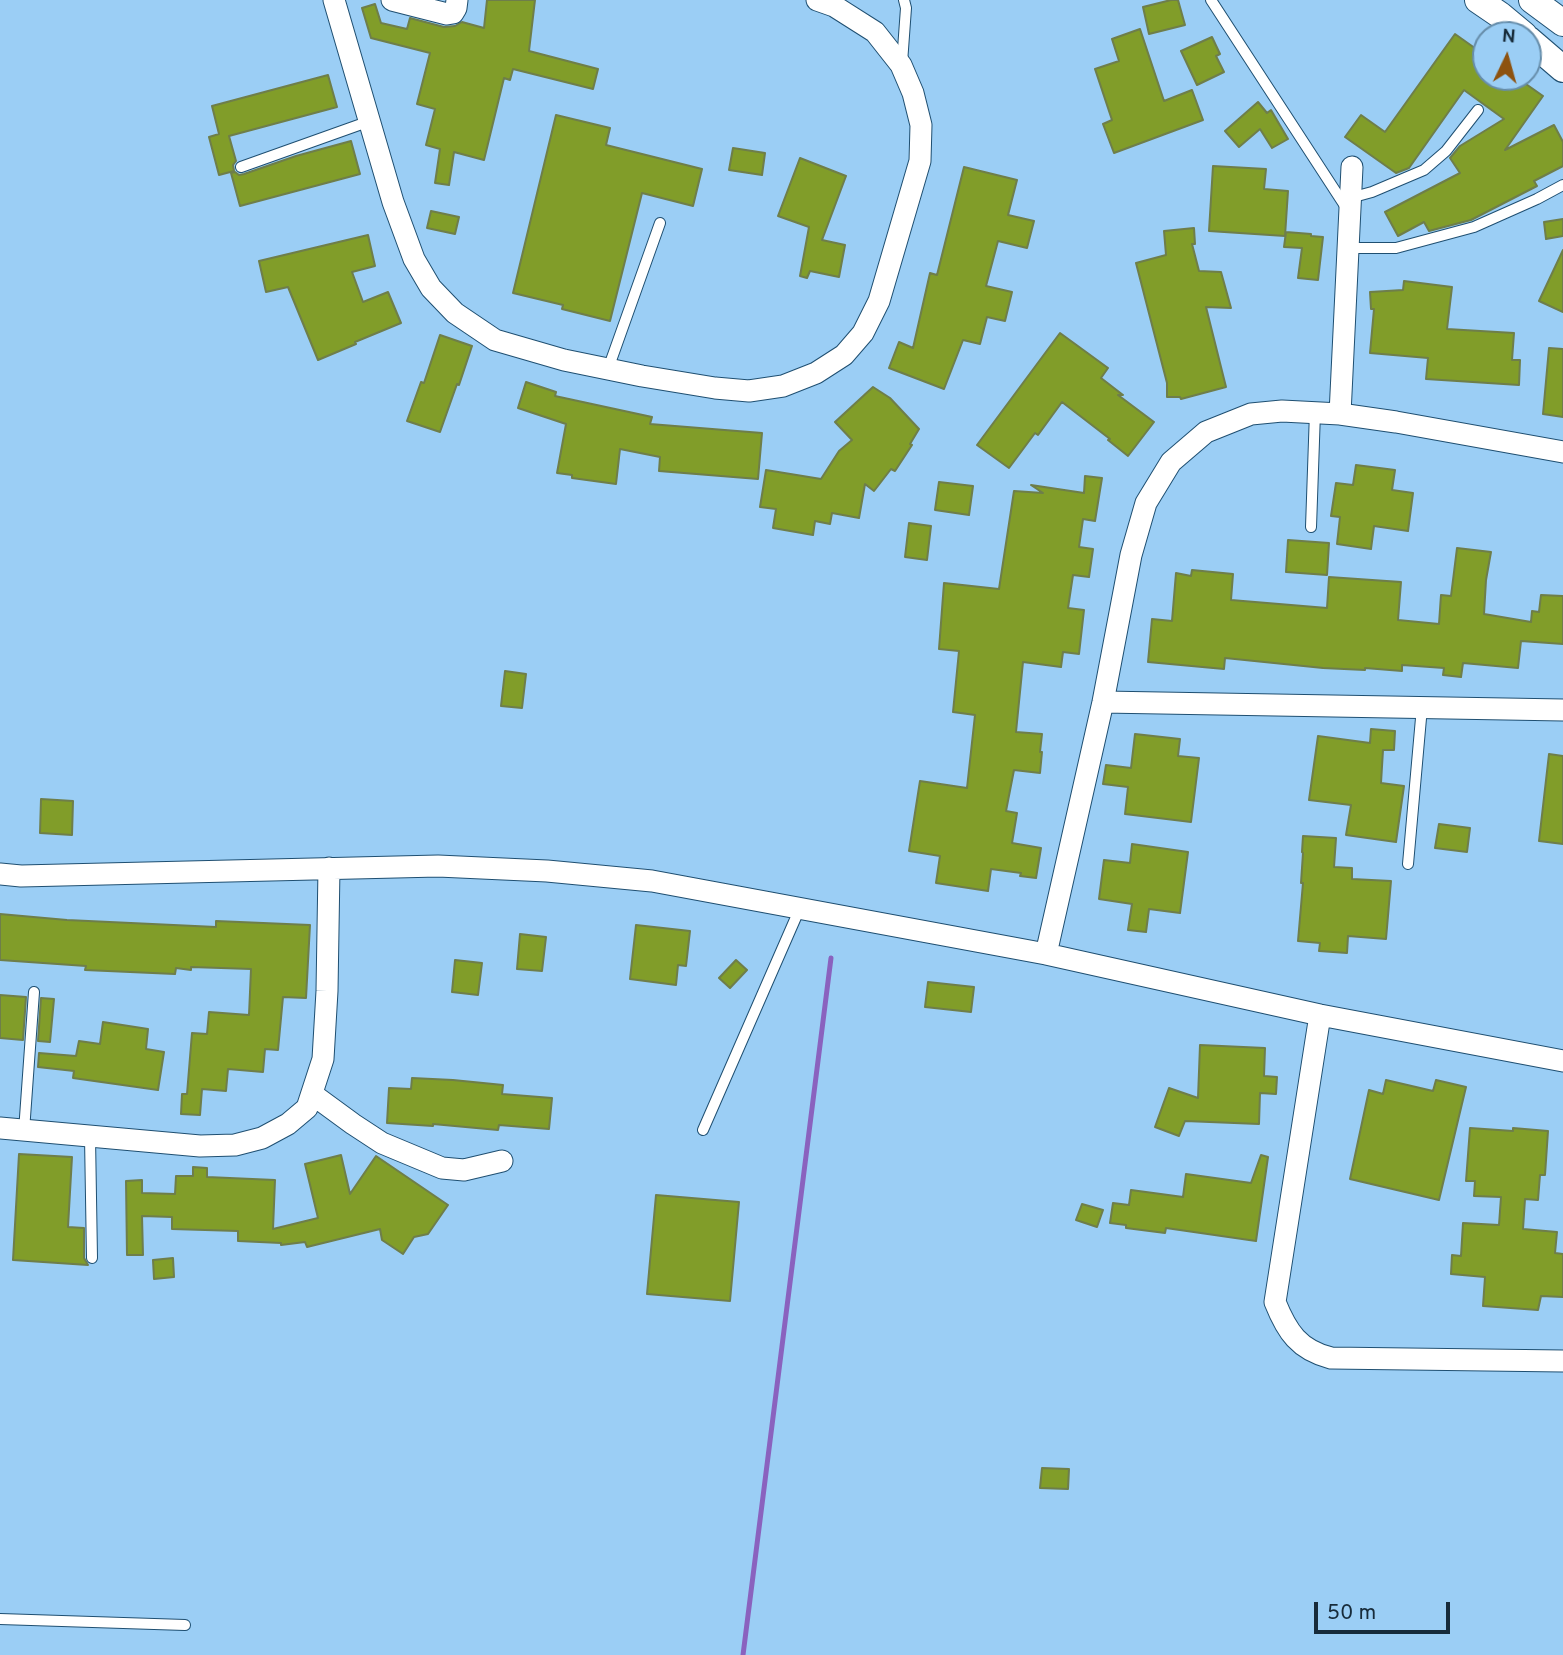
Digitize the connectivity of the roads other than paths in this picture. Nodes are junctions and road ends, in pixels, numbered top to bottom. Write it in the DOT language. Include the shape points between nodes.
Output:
graph roads {
  1 [pos="392,0"];
  2 [pos="457,0"];
  3 [pos="817,0"];
  4 [pos="904,0"];
  5 [pos="1211,0"];
  6 [pos="1478,0"];
  7 [pos="1532,0"];
  8 [pos="337,1"];
  9 [pos="1507,21"];
  10 [pos="1563,23"];
  11 [pos="1542,51"];
  12 [pos="901,65"];
  13 [pos="1563,69"];
  14 [pos="1478,110"];
  15 [pos="370,121"];
  16 [pos="241,167"];
  17 [pos="1352,167"];
  18 [pos="1563,185"];
  19 [pos="1350,206"];
  20 [pos="660,223"];
  21 [pos="1348,248"];
  22 [pos="608,369"];
  23 [pos="1315,412"];
  24 [pos="1340,414"];
  25 [pos="1563,452"];
  26 [pos="1311,527"];
  27 [pos="1103,702"];
  28 [pos="1422,708"];
  29 [pos="1563,710"];
  30 [pos="1408,864"];
  31 [pos="329,868"];
  32 [pos="0,874"];
  33 [pos="800,908"];
  34 [pos="1046,954"];
  35 [pos="34,992"];
  36 [pos="1320,1015"];
  37 [pos="1563,1061"];
  38 [pos="312,1094"];
  39 [pos="0,1128"];
  40 [pos="703,1130"];
  41 [pos="23,1131"];
  42 [pos="90,1137"];
  43 [pos="502,1161"];
  44 [pos="92,1258"];
  45 [pos="1563,1361"];
  46 [pos="0,1619"];
  47 [pos="184,1625"];
  1 -- 2 [label="street" via="447,13 453,13"];
  3 -- 12 [label="street" via="875,32"];
  4 -- 12 [label="lane"];
  5 -- 19 [label="lane"];
  6 -- 9 [label="street"];
  7 -- 10 [label="street"];
  8 -- 15 [label="street"];
  11 -- 13 [label="street"];
  12 -- 22 [label="street" via="921,125 920,162 879,301 863,333 844,355 783,386 749,391"];
  14 -- 19 [label="lane" via="1446,151 1424,170"];
  15 -- 16 [label="lane"];
  15 -- 22 [label="street" via="393,202 414,259 431,288 455,313 495,340"];
  17 -- 19 [label="street"];
  18 -- 21 [label="lane" via="1474,227 1396,248"];
  19 -- 21 [label="street"];
  20 -- 22 [label="lane"];
  21 -- 24 [label="street"];
  23 -- 24 [label="street"];
  23 -- 26 [label="lane"];
  23 -- 27 [label="street" via="1251,414 1206,432 1171,462 1146,503 1131,555"];
  24 -- 25 [label="street"];
  27 -- 28 [label="street"];
  27 -- 34 [label="street"];
  28 -- 29 [label="street"];
  28 -- 30 [label="lane"];
  31 -- 32 [label="street"];
  31 -- 33 [label="street" via="547,870 652,881"];
  31 -- 38 [label="street" via="323,1059"];
  33 -- 34 [label="street"];
  33 -- 40 [label="lane"];
  34 -- 36 [label="street"];
  35 -- 41 [label="lane"];
  36 -- 37 [label="street"];
  36 -- 45 [label="street" via="1275,1302 1293,1336 1315,1354 1331,1358"];
  38 -- 42 [label="street" via="307,1108 288,1124 235,1145"];
  38 -- 43 [label="street" via="383,1143 442,1168 464,1170"];
  39 -- 41 [label="street"];
  41 -- 42 [label="street"];
  42 -- 44 [label="lane"];
  46 -- 47 [label="lane"];
}
